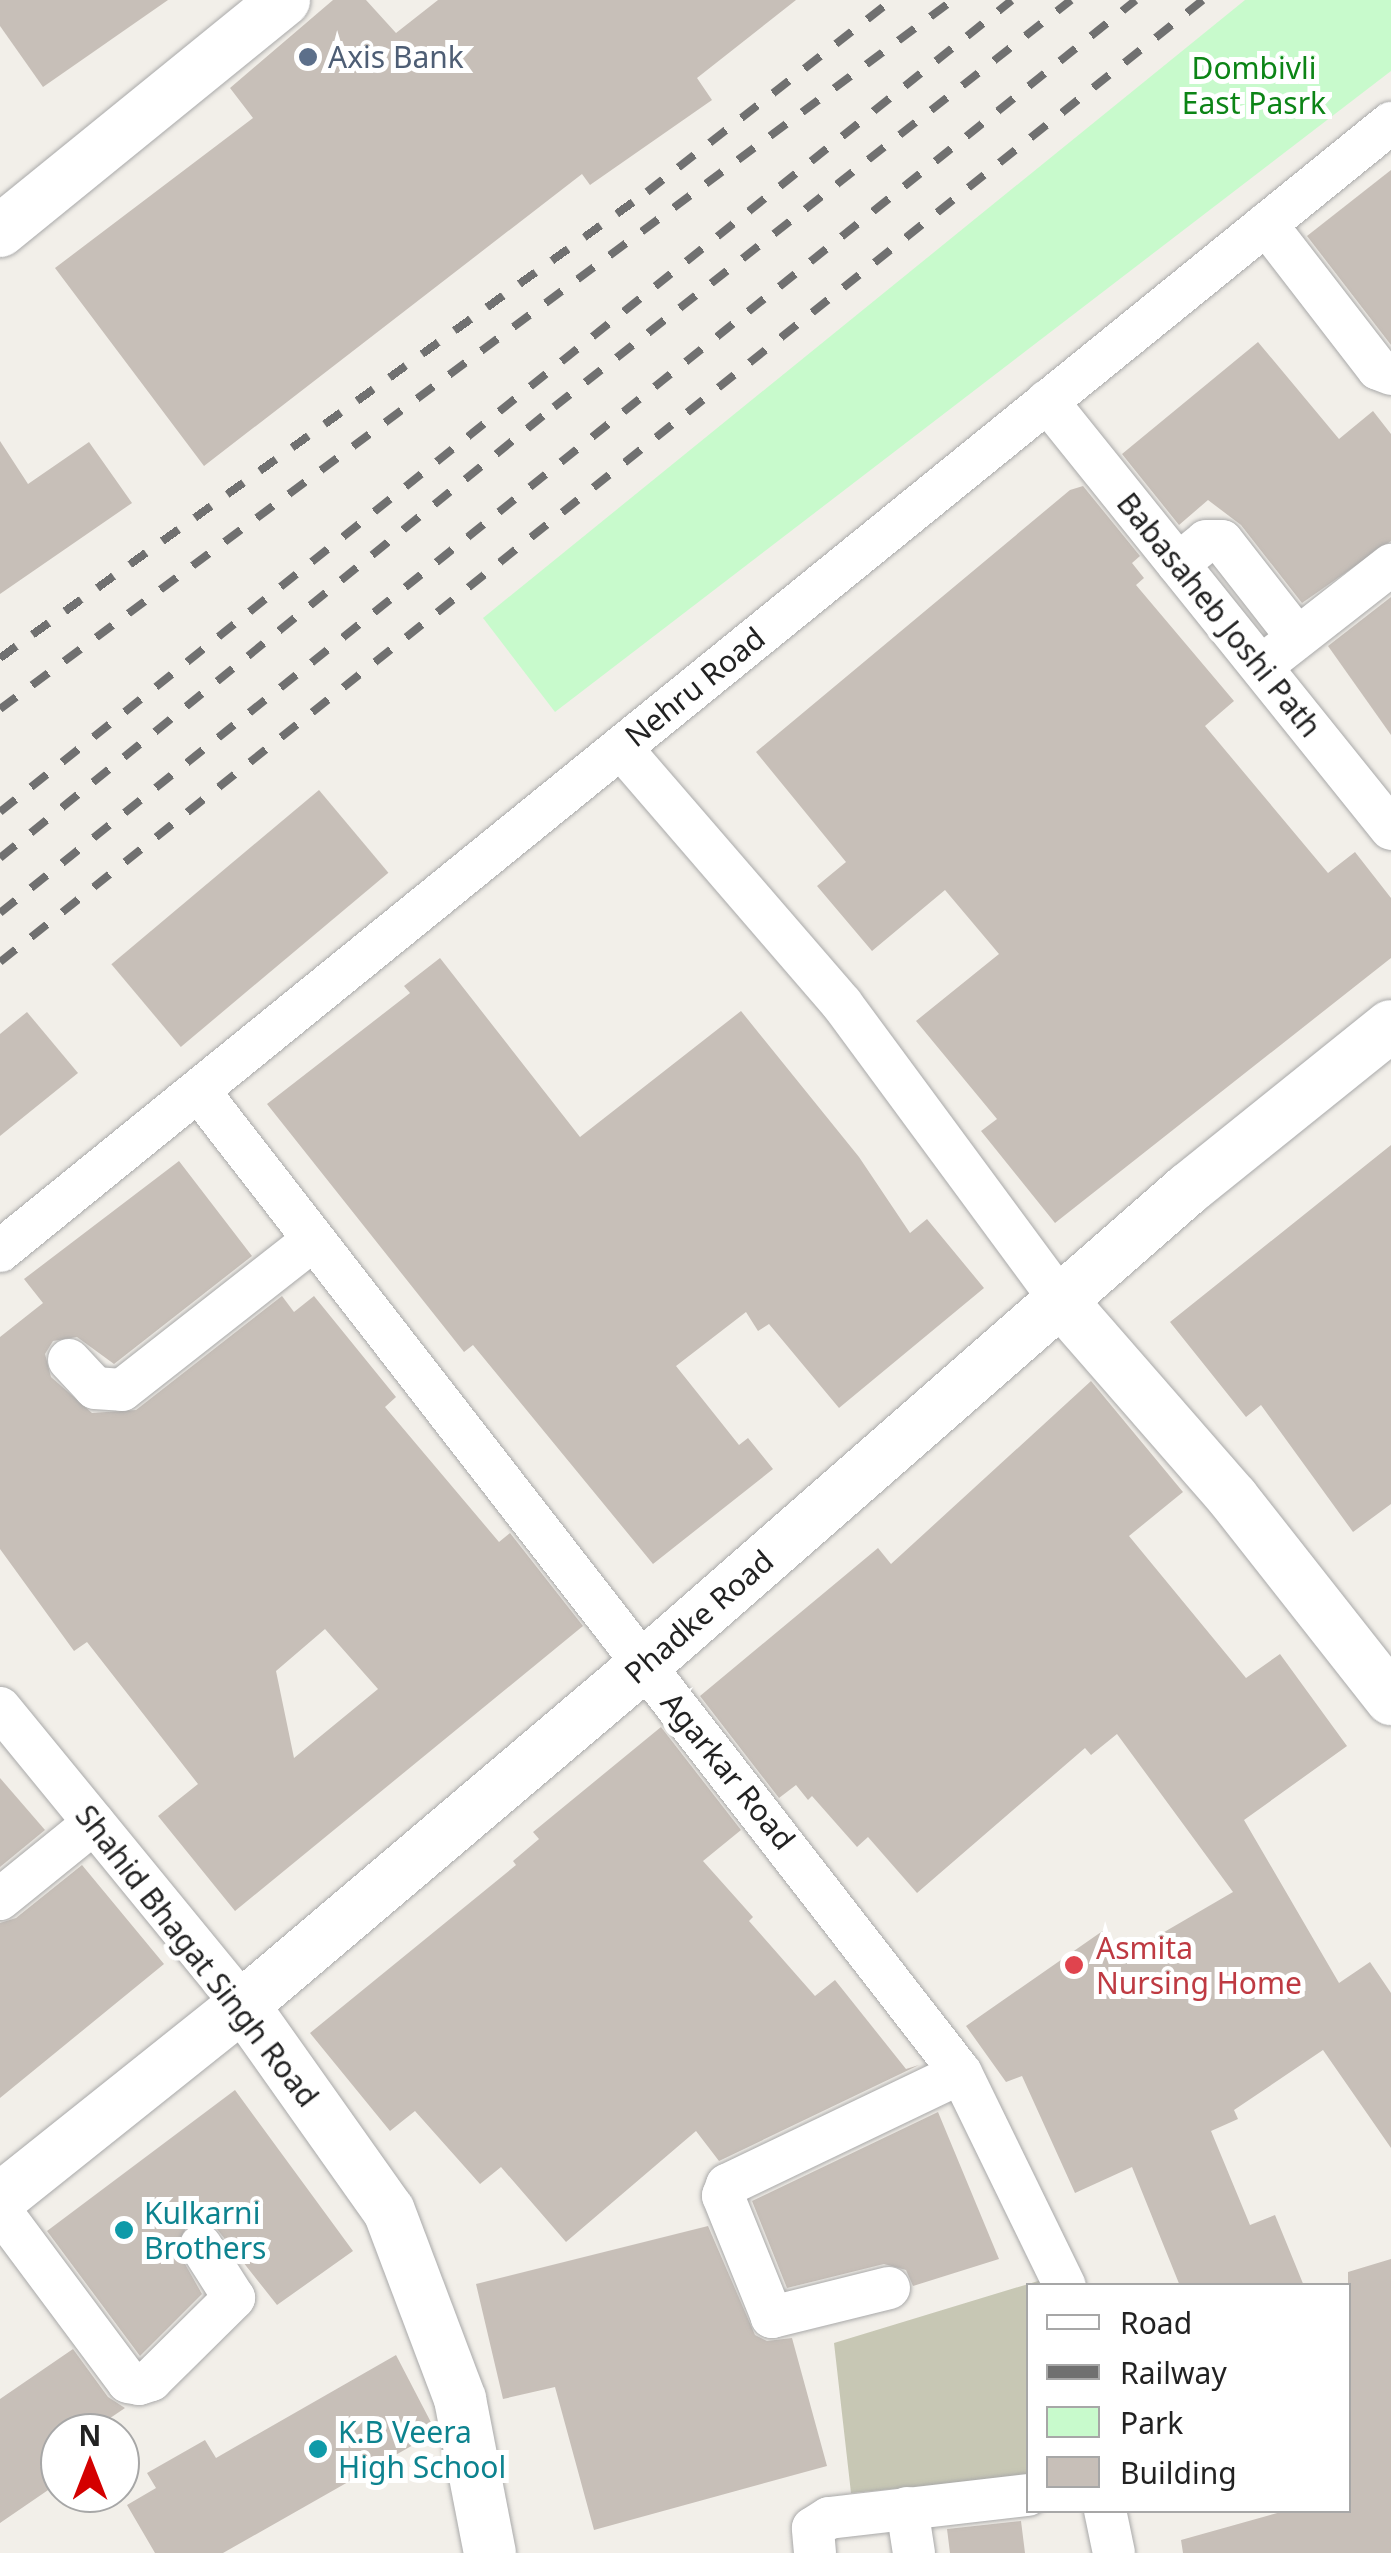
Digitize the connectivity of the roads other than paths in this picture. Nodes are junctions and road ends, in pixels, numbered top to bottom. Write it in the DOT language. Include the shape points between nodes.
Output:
graph roads {
  1 [pos="284,0"];
  2 [pos="1391,123"];
  3 [pos="1266,224"];
  4 [pos="0,231"];
  5 [pos="1391,374"];
  6 [pos="1046,401"];
  7 [pos="1178,564"];
  8 [pos="1391,566"];
  9 [pos="1297,638"];
  10 [pos="1260,666"];
  11 [pos="620,748"];
  12 [pos="1391,829"];
  13 [pos="1391,1026"];
  14 [pos="201,1094"];
  15 [pos="312,1241"];
  16 [pos="0,1252"];
  17 [pos="1062,1302"];
  18 [pos="68,1360"];
  19 [pos="644,1665"];
  20 [pos="1391,1698"];
  21 [pos="0,1708"];
  22 [pos="94,1823"];
  23 [pos="0,1899"];
  24 [pos="243,2005"];
  25 [pos="961,2073"];
  26 [pos="0,2198"];
  27 [pos="0,2210"];
  28 [pos="201,2246"];
  29 [pos="1064,2283"];
  30 [pos="889,2288"];
  31 [pos="1026,2494"];
  32 [pos="907,2508"];
  33 [pos="1107,2513"];
  34 [pos="490,2553"];
  35 [pos="815,2553"];
  36 [pos="914,2553"];
  37 [pos="1114,2553"];
  1 -- 4 [label="street"];
  2 -- 3 [label="street, Nehru Road"];
  3 -- 5 [label="street" via="1378,369"];
  3 -- 6 [label="street, Nehru Road"];
  6 -- 7 [label="street, Babasaheb Joshi Path"];
  6 -- 11 [label="street, Nehru Road"];
  7 -- 9 [label="street" via="1206,542 1222,542"];
  7 -- 10 [label="street, Babasaheb Joshi Path"];
  8 -- 9 [label="street"];
  9 -- 10 [label="street"];
  10 -- 12 [label="street, Babasaheb Joshi Path"];
  11 -- 14 [label="street, Nehru Road"];
  11 -- 17 [label="street" via="842,1004"];
  13 -- 17 [label="street, Phadke Road" via="1188,1189"];
  14 -- 15 [label="street, Agarkar Road"];
  14 -- 16 [label="street, Nehru Road"];
  15 -- 18 [label="street" via="122,1390 95,1388"];
  15 -- 19 [label="street, Agarkar Road"];
  17 -- 19 [label="street, Phadke Road"];
  17 -- 20 [label="street" via="1233,1498"];
  19 -- 24 [label="street, Phadke Road"];
  19 -- 25 [label="street, Agarkar Road"];
  21 -- 22 [label="street, Shahid Bhagat Singh Road"];
  22 -- 23 [label="street"];
  22 -- 24 [label="street, Shahid Bhagat Singh Road"];
  24 -- 26 [label="street, Phadke Road"];
  24 -- 34 [label="street, Shahid Bhagat Singh Road" via="388,2212 460,2399"];
  25 -- 29 [label="street, Agarkar Road"];
  25 -- 30 [label="street" via="727,2185 723,2196 772,2317"];
  27 -- 28 [label="street" via="128,2382 139,2384 234,2298"];
  31 -- 32 [label="street"];
  32 -- 35 [label="street" via="819,2521"];
  32 -- 36 [label="street"];
  33 -- 37 [label="street"];
}
